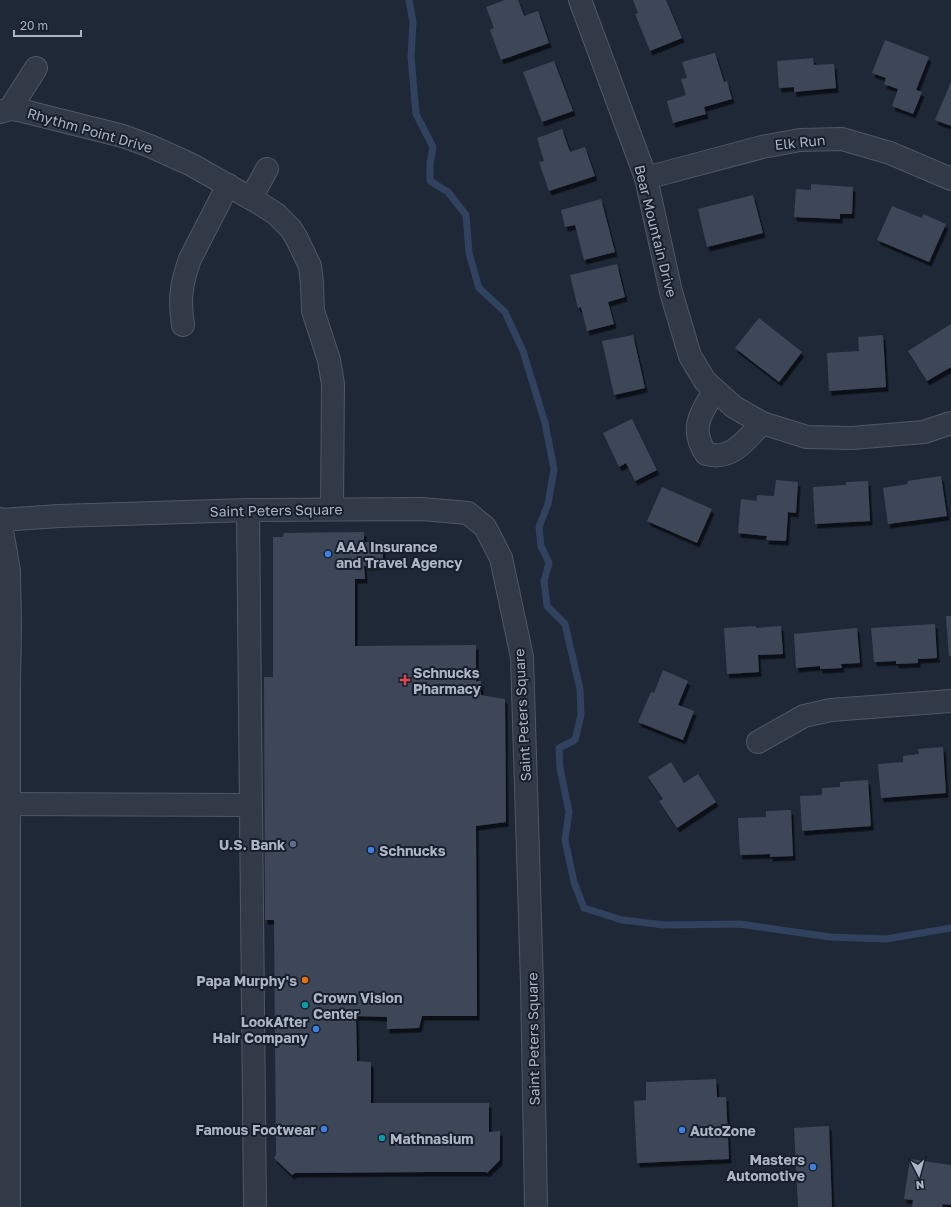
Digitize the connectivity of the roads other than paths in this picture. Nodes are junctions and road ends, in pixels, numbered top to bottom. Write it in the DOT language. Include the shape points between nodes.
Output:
graph roads {
  1 [pos="580,0"];
  2 [pos="36,68"];
  3 [pos="3,104"];
  4 [pos="267,169"];
  5 [pos="646,178"];
  6 [pos="951,179"];
  7 [pos="228,185"];
  8 [pos="251,198"];
  9 [pos="183,325"];
  10 [pos="715,390"];
  11 [pos="762,423"];
  12 [pos="951,423"];
  13 [pos="332,509"];
  14 [pos="248,510"];
  15 [pos="0,520"];
  16 [pos="951,701"];
  17 [pos="758,742"];
  18 [pos="4,804"];
  19 [pos="251,805"];
  20 [pos="9,1207"];
  21 [pos="255,1207"];
  22 [pos="536,1207"];
  1 -- 5 [label="street, Bear Mountain Drive"];
  2 -- 3 [label="street"];
  3 -- 7 [label="street, Rhythm Point Drive" via="136,141 177,157"];
  4 -- 8 [label="street"];
  5 -- 6 [label="street, Elk Run" via="762,147 800,140 842,139 890,153"];
  5 -- 10 [label="street, Bear Mountain Drive" via="671,292 690,356 705,381"];
  7 -- 8 [label="street, Rhythm Point Drive"];
  7 -- 9 [label="street" via="186,271 180,293"];
  8 -- 13 [label="street, Rhythm Point Drive" via="276,214 291,229 310,266 313,311 327,350 332,375"];
  10 -- 11 [label="street, Bear Mountain Drive" via="734,407"];
  10 -- 11 [label="street" via="698,419 697,433 706,454 715,456 738,449"];
  11 -- 12 [label="street, Bear Mountain Drive" via="806,437 852,438 924,432"];
  13 -- 14 [label="street, Saint Peters Square"];
  13 -- 22 [label="street, Saint Peters Square" via="422,508 468,513 485,527 500,558 522,657"];
  14 -- 15 [label="street, Saint Peters Square"];
  14 -- 19 [label="street"];
  15 -- 18 [label="street" via="9,571 10,627"];
  16 -- 17 [label="street" via="831,710 804,716"];
  18 -- 19 [label="street"];
  18 -- 20 [label="street"];
  19 -- 21 [label="street"];
}
